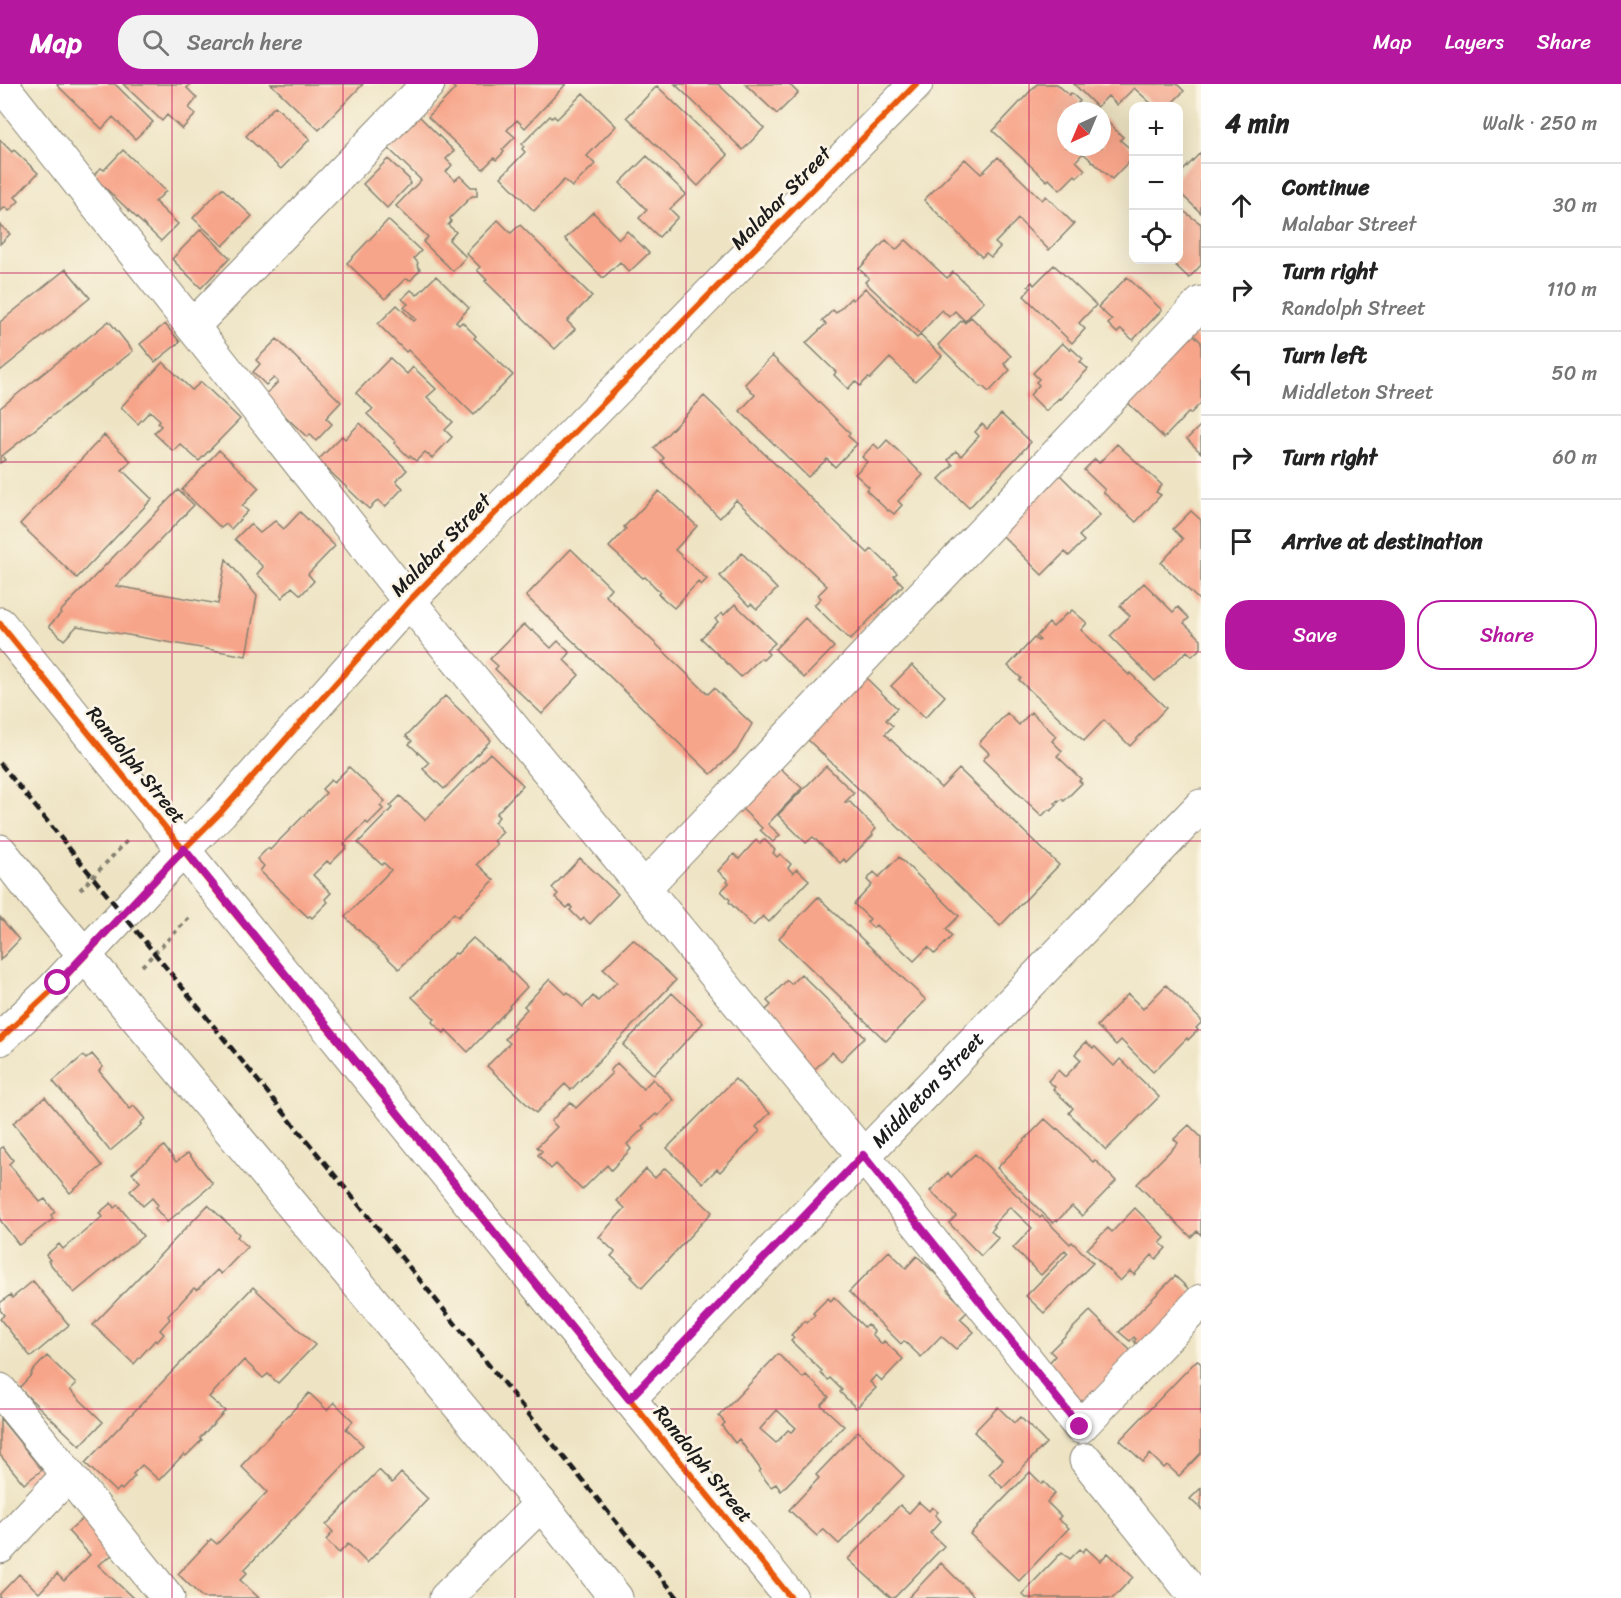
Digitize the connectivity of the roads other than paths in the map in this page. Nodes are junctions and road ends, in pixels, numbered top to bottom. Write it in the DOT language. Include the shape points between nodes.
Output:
graph roads {
  1 [pos="1,84"];
  2 [pos="428,84"];
  3 [pos="916,84"];
  4 [pos="1201,303"];
  5 [pos="193,326"];
  6 [pos="409,601"];
  7 [pos="0,624"];
  8 [pos="1201,806"];
  9 [pos="184,849"];
  10 [pos="0,851"];
  11 [pos="644,888"];
  12 [pos="84,954"];
  13 [pos="0,1039"];
  14 [pos="863,1155"];
  15 [pos="1201,1301"];
  16 [pos="0,1390"];
  17 [pos="629,1399"];
  18 [pos="1086,1460"];
  19 [pos="68,1475"];
  20 [pos="541,1504"];
  21 [pos="0,1547"];
  22 [pos="450,1597"];
  23 [pos="168,1598"];
  24 [pos="616,1598"];
  25 [pos="791,1598"];
  26 [pos="1197,1598"];
  1 -- 5 [label="street"];
  2 -- 5 [label="street"];
  3 -- 6 [label="street, Malabar Street"];
  4 -- 11 [label="street"];
  5 -- 6 [label="street"];
  6 -- 9 [label="street, Malabar Street" via="222,812"];
  6 -- 11 [label="street"];
  7 -- 9 [label="street, Randolph Street"];
  8 -- 14 [label="street, Middleton Street"];
  9 -- 12 [label="street, Malabar Street"];
  9 -- 17 [label="street, Randolph Street"];
  10 -- 12 [label="street"];
  11 -- 14 [label="street"];
  12 -- 13 [label="street, Malabar Street"];
  12 -- 20 [label="street"];
  14 -- 15 [label="street" via="1080,1427"];
  14 -- 17 [label="street, Middleton Street"];
  16 -- 19 [label="street"];
  17 -- 25 [label="street, Randolph Street"];
  18 -- 26 [label="street"];
  19 -- 21 [label="street"];
  19 -- 23 [label="street"];
  20 -- 22 [label="street"];
  20 -- 24 [label="street"];
}
